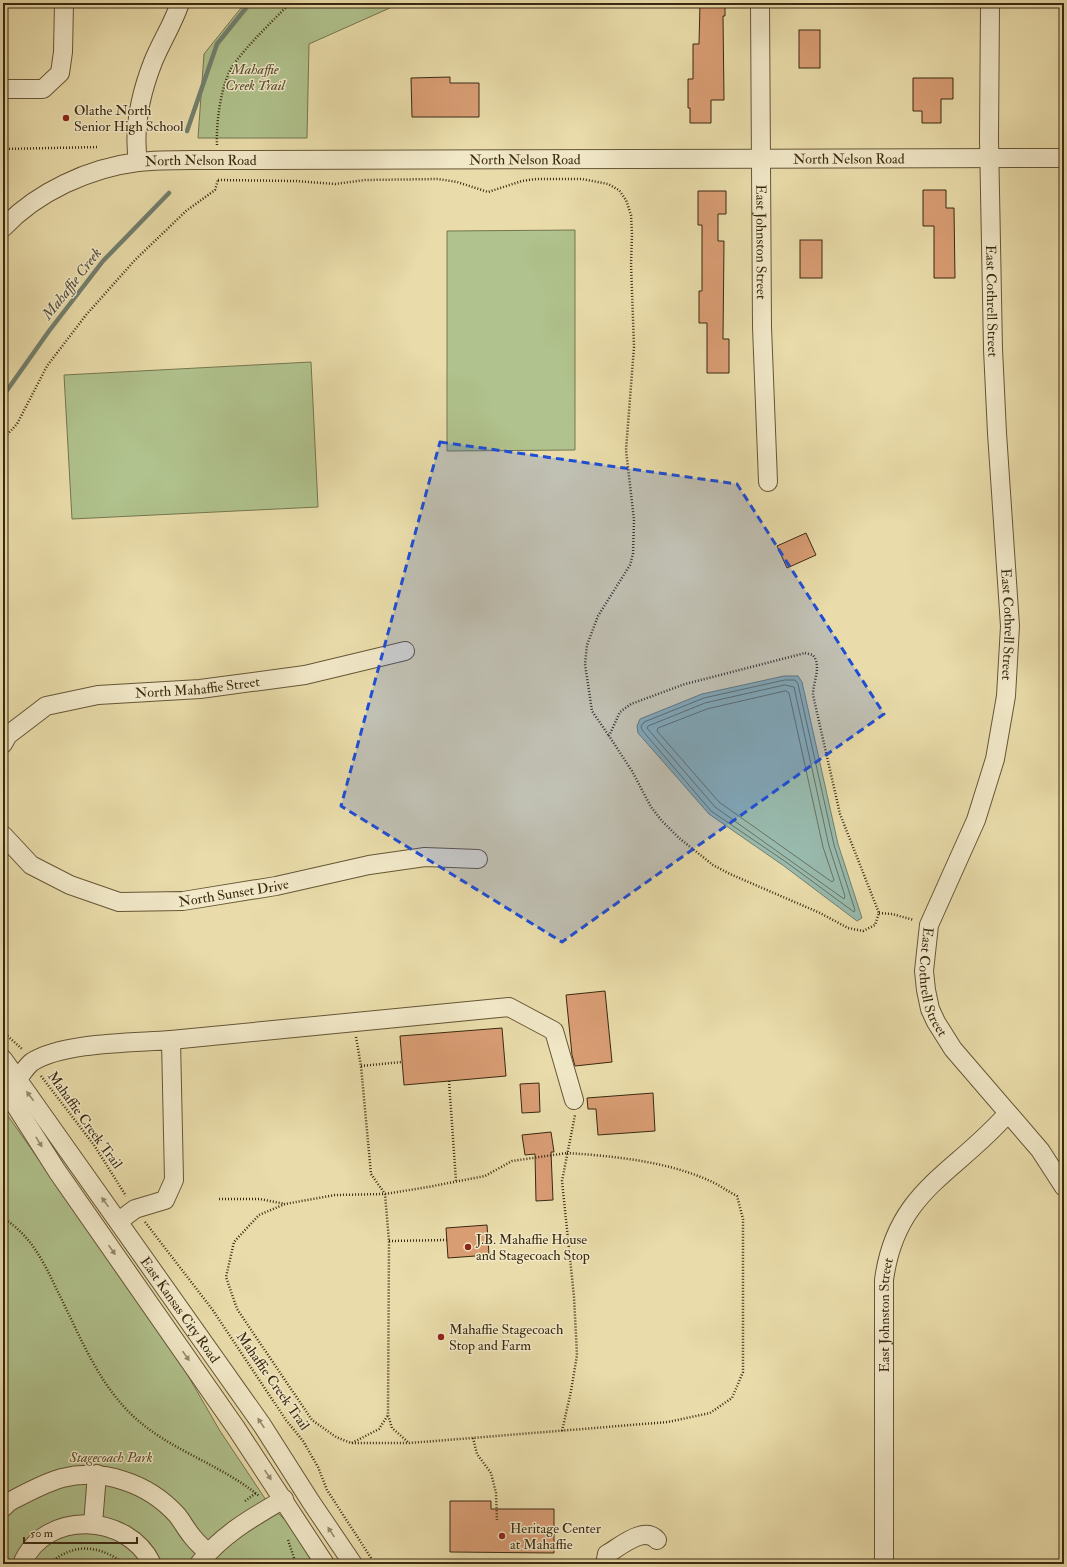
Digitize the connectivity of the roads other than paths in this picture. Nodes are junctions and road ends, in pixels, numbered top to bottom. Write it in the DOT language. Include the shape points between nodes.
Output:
graph roads {
  1 [pos="64,3"];
  2 [pos="180,3"];
  3 [pos="760,3"];
  4 [pos="990,3"];
  5 [pos="3,89"];
  6 [pos="990,158"];
  7 [pos="1064,158"];
  8 [pos="762,159"];
  9 [pos="138,162"];
  10 [pos="3,228"];
  11 [pos="768,482"];
  12 [pos="405,651"];
  13 [pos="3,744"];
  14 [pos="4,838"];
  15 [pos="478,859"];
  16 [pos="171,1040"];
  17 [pos="3,1059"];
  18 [pos="9,1086"];
  19 [pos="574,1100"];
  20 [pos="1008,1113"];
  21 [pos="1064,1187"];
  22 [pos="119,1221"];
  23 [pos="97,1474"];
  24 [pos="284,1499"];
  25 [pos="3,1508"];
  26 [pos="93,1524"];
  27 [pos="657,1540"];
  28 [pos="204,1558"];
  29 [pos="22,1564"];
  30 [pos="152,1564"];
  31 [pos="325,1564"];
  32 [pos="353,1564"];
  33 [pos="605,1564"];
  34 [pos="884,1564"];
  1 -- 5 [label="street" via="60,73 44,89"];
  2 -- 9 [label="street" via="153,62 138,110 135,141"];
  3 -- 8 [label="street, East Johnston Street"];
  4 -- 6 [label="street, East Cothrell Street"];
  6 -- 7 [label="street, North Nelson Road"];
  6 -- 8 [label="street, North Nelson Road"];
  6 -- 20 [label="street, East Cothrell Street" via="996,410 1010,626 1006,696 995,759 976,820 929,925 924,971 926,990 936,1022 953,1049"];
  8 -- 9 [label="street, North Nelson Road"];
  8 -- 11 [label="street, East Johnston Street" via="762,327"];
  9 -- 10 [label="street, North Nelson Road" via="80,177 61,186"];
  12 -- 13 [label="street, North Mahaffie Street" via="305,675 200,689 98,695 46,706 8,735"];
  14 -- 15 [label="street, North Sunset Drive" via="31,865 70,885 119,902 184,901 276,886 369,865 425,858"];
  16 -- 18 [label="street" via="62,1049 31,1063"];
  16 -- 19 [label="street" via="509,1007 554,1031"];
  16 -- 22 [label="street" via="174,1180 165,1200 135,1209"];
  17 -- 18 [label="street, East Kansas City Road"];
  22 -- 18 [label="street, East Kansas City Road, one-way"];
  18 -- 24 [label="street, East Kansas City Road, one-way" via="57,1171"];
  20 -- 21 [label="street, East Cothrell Street" via="1040,1150"];
  20 -- 34 [label="street, East Johnston Street" via="990,1133 918,1198 906,1212 891,1245 884,1280"];
  32 -- 22 [label="street, East Kansas City Road, one-way" via="262,1425"];
  23 -- 25 [label="street" via="61,1479 9,1502"];
  23 -- 26 [label="street"];
  23 -- 28 [label="street" via="138,1486 157,1498 177,1515"];
  24 -- 28 [label="street" via="227,1535"];
  24 -- 31 [label="street, East Kansas City Road"];
  26 -- 29 [label="street" via="71,1526 52,1532 36,1543"];
  26 -- 30 [label="street" via="113,1528 136,1540"];
  27 -- 33 [label="street" via="648,1534 638,1536 608,1554"];
}
